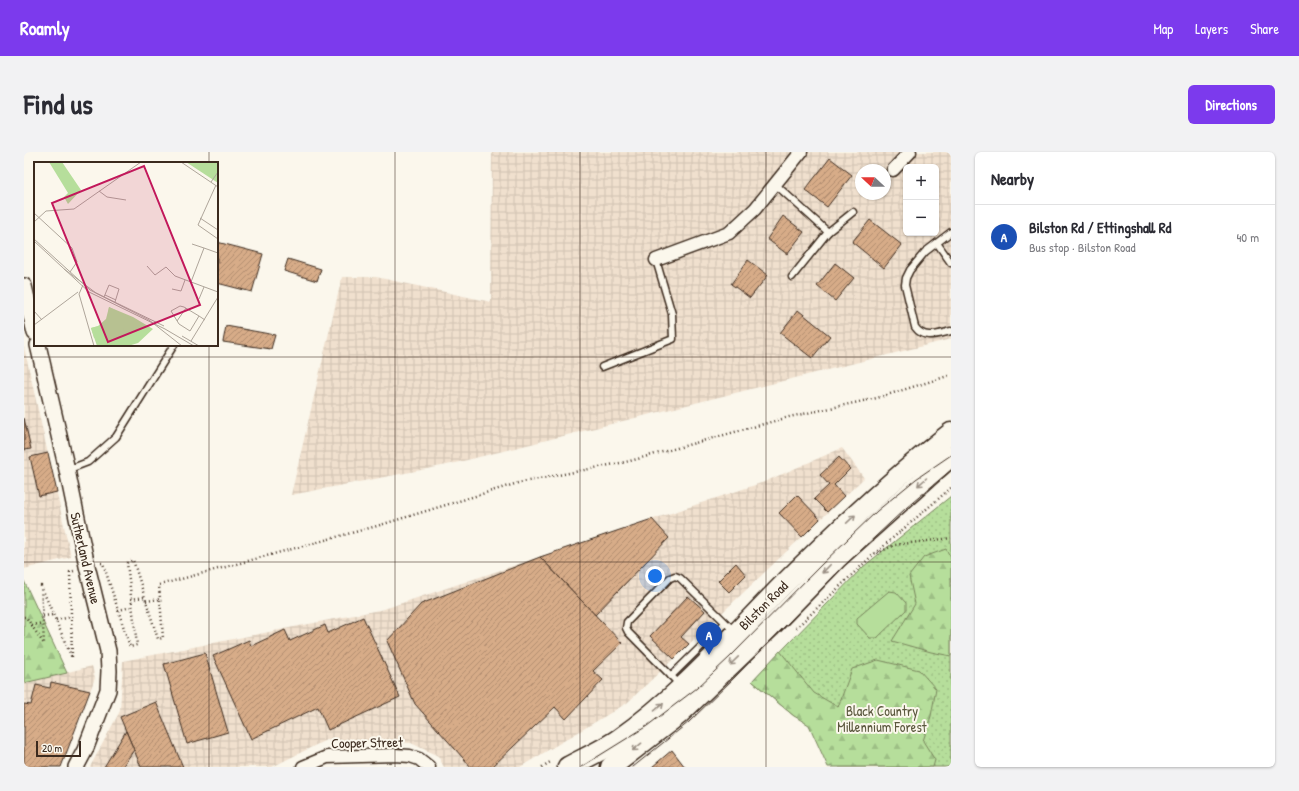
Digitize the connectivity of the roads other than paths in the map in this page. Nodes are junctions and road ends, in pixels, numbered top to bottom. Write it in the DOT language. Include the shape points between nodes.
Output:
graph roads {
  1 [pos="801,152"];
  2 [pos="910,152"];
  3 [pos="894,170"];
  4 [pos="775,184"];
  5 [pos="853,212"];
  6 [pos="828,232"];
  7 [pos="951,232"];
  8 [pos="937,243"];
  9 [pos="656,260"];
  10 [pos="951,263"];
  11 [pos="792,276"];
  12 [pos="24,286"];
  13 [pos="34,330"];
  14 [pos="951,331"];
  15 [pos="38,346"];
  16 [pos="173,346"];
  17 [pos="602,367"];
  18 [pos="951,434"];
  19 [pos="951,456"];
  20 [pos="67,470"];
  21 [pos="731,628"];
  22 [pos="676,681"];
  23 [pos="76,767"];
  24 [pos="303,767"];
  25 [pos="430,767"];
  26 [pos="568,767"];
  27 [pos="611,767"];
  1 -- 4 [label="street"];
  2 -- 3 [label="street"];
  4 -- 6 [label="lane"];
  4 -- 9 [label="street" via="755,209 729,233"];
  5 -- 6 [label="lane"];
  6 -- 11 [label="lane"];
  7 -- 8 [label="lane"];
  8 -- 10 [label="lane"];
  8 -- 14 [label="lane" via="925,252 910,270 904,285 918,332 930,335"];
  9 -- 17 [label="lane" via="672,314 673,339"];
  12 -- 13 [label="street"];
  15 -- 20 [label="street, Sutherland Avenue"];
  16 -- 20 [label="lane" via="116,437 88,462"];
  21 -- 18 [label="highway, Bilston Road, one-way" via="882,490"];
  19 -- 27 [label="highway, Bilston Road, one-way" via="837,558 770,627 679,714"];
  20 -- 23 [label="street, Sutherland Avenue" via="108,652 109,671 108,690"];
  21 -- 22 [label="highway, Bilston Road"];
  21 -- 22 [label="lane" via="680,578 670,578 627,622 626,628"];
  26 -- 22 [label="highway, Bilston Road, one-way" via="617,740 642,722"];
  24 -- 25 [label="street, Cooper Street" via="327,757 395,755 419,759"];
}
